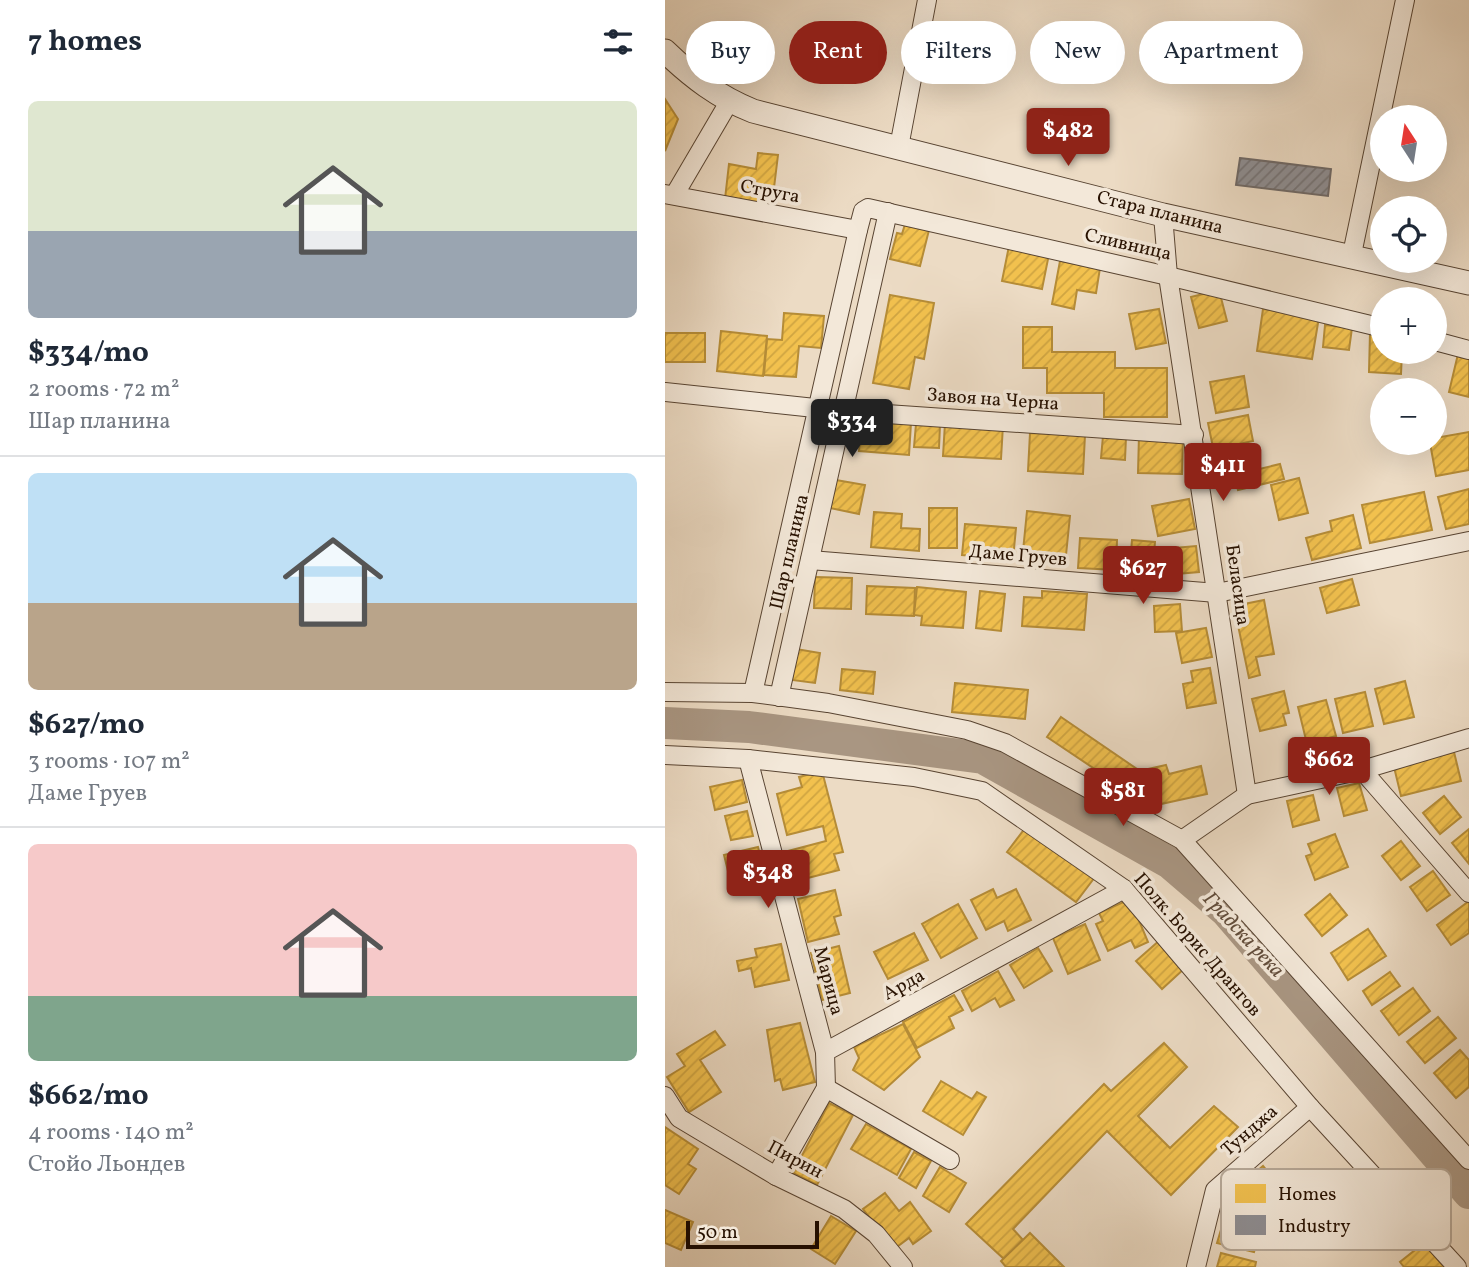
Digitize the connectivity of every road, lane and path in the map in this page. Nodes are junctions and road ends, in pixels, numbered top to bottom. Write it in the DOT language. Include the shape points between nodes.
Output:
graph roads {
  1 [pos="927,0"];
  2 [pos="1405,0"];
  3 [pos="665,51"];
  4 [pos="729,102"];
  5 [pos="899,147"];
  6 [pos="670,194"];
  7 [pos="863,211"];
  8 [pos="888,212"];
  9 [pos="1164,215"];
  10 [pos="858,230"];
  11 [pos="1351,259"];
  12 [pos="1168,276"];
  13 [pos="1469,283"];
  14 [pos="1370,325"];
  15 [pos="1447,344"];
  16 [pos="1469,349"];
  17 [pos="665,392"];
  18 [pos="815,409"];
  19 [pos="843,411"];
  20 [pos="1194,435"];
  21 [pos="1469,541"];
  22 [pos="810,560"];
  23 [pos="1217,593"];
  24 [pos="665,692"];
  25 [pos="753,693"];
  26 [pos="779,697"];
  27 [pos="1469,738"];
  28 [pos="665,755"];
  29 [pos="748,759"];
  30 [pos="1362,770"];
  31 [pos="1247,795"];
  32 [pos="1182,839"];
  33 [pos="1124,889"];
  34 [pos="1469,893"];
  35 [pos="825,1052"];
  36 [pos="826,1088"];
  37 [pos="665,1096"];
  38 [pos="1310,1107"];
  39 [pos="950,1160"];
  40 [pos="1469,1160"];
  41 [pos="1239,1169"];
  42 [pos="1367,1169"];
  43 [pos="776,1176"];
  44 [pos="1221,1185"];
  45 [pos="1441,1250"];
  46 [pos="903,1267"];
  47 [pos="1196,1267"];
  48 [pos="1457,1267"];
  1 -- 5 [label="street"];
  2 -- 11 [label="street"];
  3 -- 4 [label="street, Стара планина" via="697,81"];
  4 -- 5 [label="street, Стара планина"];
  4 -- 6 [label="street, Струга"];
  5 -- 9 [label="street, Стара планина"];
  6 -- 10 [label="street, Струга"];
  7 -- 8 [label="street, Сливница"];
  7 -- 10 [label="street, Шар планина"];
  8 -- 12 [label="street, Сливница"];
  8 -- 19 [label="street, Шар планина"];
  9 -- 11 [label="street, Стара планина"];
  9 -- 12 [label="street, Беласица"];
  10 -- 18 [label="street, Шар планина"];
  11 -- 13 [label="street, Стара планина"];
  12 -- 14 [label="street, Сливница"];
  12 -- 20 [label="street, Беласица"];
  15 -- 16 [label="street"];
  17 -- 18 [label="street, Завоя на Черна"];
  18 -- 19 [label="street, Завоя на Черна"];
  18 -- 25 [label="street, Шар планина"];
  19 -- 20 [label="street, Завоя на Черна"];
  19 -- 22 [label="street, Шар планина"];
  20 -- 23 [label="street, Беласица"];
  21 -- 23 [label="street, Даме Груев"];
  22 -- 23 [label="street, Даме Груев"];
  22 -- 26 [label="street, Шар планина"];
  23 -- 31 [label="street, Беласица"];
  24 -- 25 [label="street"];
  25 -- 26 [label="street"];
  26 -- 32 [label="street" via="967,730 1005,743"];
  27 -- 30 [label="street"];
  28 -- 29 [label="street, Полк. Борис Дрангов"];
  29 -- 33 [label="street, Полк. Борис Дрангов" via="914,777 982,791"];
  29 -- 35 [label="street, Марица"];
  30 -- 31 [label="street"];
  30 -- 34 [label="street"];
  31 -- 32 [label="street"];
  32 -- 40 [label="street"];
  33 -- 35 [label="street, Арда"];
  33 -- 38 [label="street, Полк. Борис Дрангов"];
  35 -- 36 [label="street"];
  36 -- 39 [label="street"];
  36 -- 43 [label="street"];
  37 -- 43 [label="street, Пирин" via="678,1118"];
  38 -- 41 [label="street, Тунджа"];
  38 -- 42 [label="street, Полк. Борис Дрангов"];
  43 -- 46 [label="street, Пирин" via="844,1209 876,1234"];
  44 -- 47 [label="street, Тунджа" via="1215,1190"];
  45 -- 48 [label="street, Полк. Борис Дрангов"];
}
